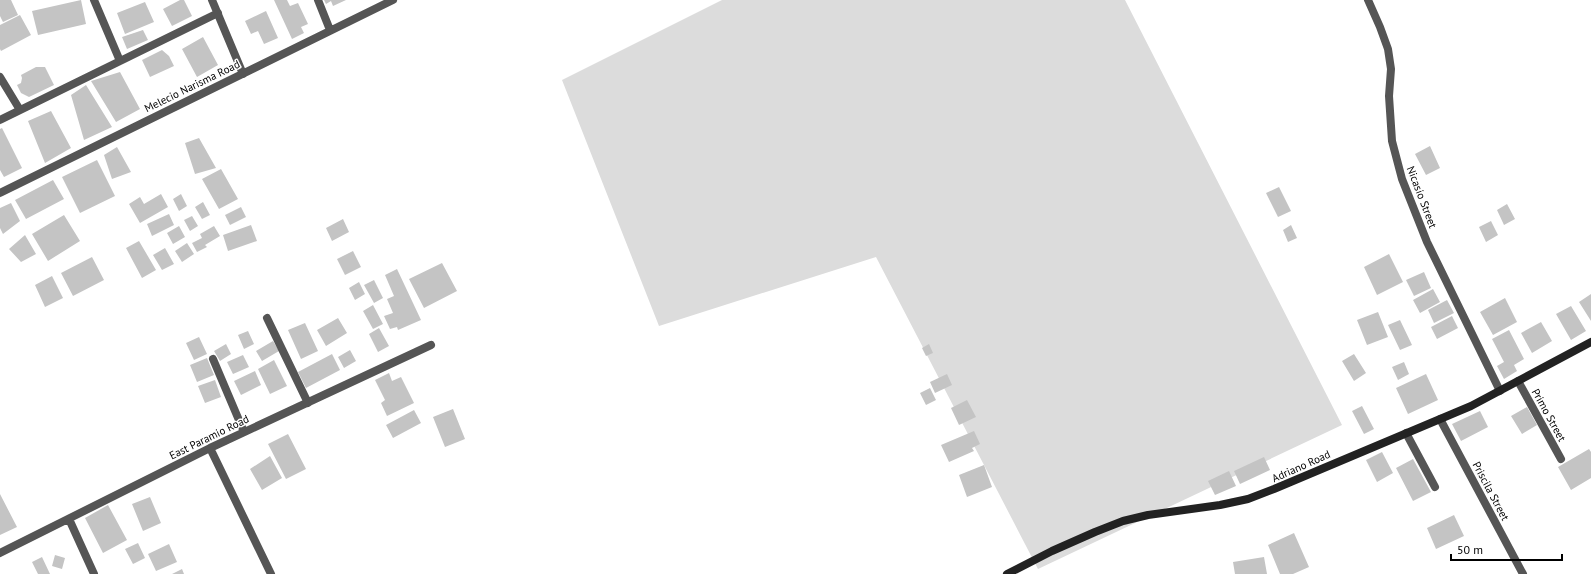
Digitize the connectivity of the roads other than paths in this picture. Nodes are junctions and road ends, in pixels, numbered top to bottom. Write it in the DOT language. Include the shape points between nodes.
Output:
graph roads {
  1 [pos="94,0"];
  2 [pos="212,0"];
  3 [pos="318,0"];
  4 [pos="393,0"];
  5 [pos="1368,0"];
  6 [pos="218,13"];
  7 [pos="330,30"];
  8 [pos="120,61"];
  9 [pos="243,74"];
  10 [pos="0,77"];
  11 [pos="20,110"];
  12 [pos="0,120"];
  13 [pos="0,193"];
  14 [pos="267,318"];
  15 [pos="1591,342"];
  16 [pos="430,346"];
  17 [pos="213,359"];
  18 [pos="1518,381"];
  19 [pos="1500,391"];
  20 [pos="308,403"];
  21 [pos="1440,419"];
  22 [pos="244,432"];
  23 [pos="1406,433"];
  24 [pos="210,448"];
  25 [pos="1561,459"];
  26 [pos="1435,487"];
  27 [pos="68,519"];
  28 [pos="0,553"];
  29 [pos="94,574"];
  30 [pos="272,574"];
  31 [pos="1007,574"];
  32 [pos="1522,574"];
  1 -- 8 [label="street"];
  2 -- 6 [label="street"];
  3 -- 7 [label="street"];
  4 -- 7 [label="street, Melecio Narisma Road"];
  5 -- 19 [label="street, Nicasio Street" via="1388,49 1391,69 1389,96 1392,141 1402,179 1427,242"];
  6 -- 8 [label="street"];
  6 -- 9 [label="street"];
  7 -- 9 [label="street, Melecio Narisma Road"];
  8 -- 11 [label="street"];
  9 -- 13 [label="street, Melecio Narisma Road"];
  10 -- 11 [label="street"];
  11 -- 12 [label="street"];
  14 -- 20 [label="street"];
  15 -- 18 [label="street, Adriano Road"];
  16 -- 20 [label="street, East Paramio Road"];
  17 -- 22 [label="street"];
  18 -- 19 [label="street, Adriano Road"];
  18 -- 25 [label="street, Primo Street"];
  19 -- 21 [label="street, Adriano Road"];
  20 -- 22 [label="street, East Paramio Road"];
  21 -- 23 [label="street, Adriano Road"];
  21 -- 32 [label="street, Priscila Street"];
  22 -- 24 [label="street, East Paramio Road"];
  23 -- 26 [label="street"];
  23 -- 31 [label="street, Adriano Road" via="1248,499 1123,521 1052,551"];
  24 -- 27 [label="street, East Paramio Road"];
  24 -- 30 [label="street"];
  27 -- 28 [label="street, East Paramio Road"];
  27 -- 29 [label="street"];
}
